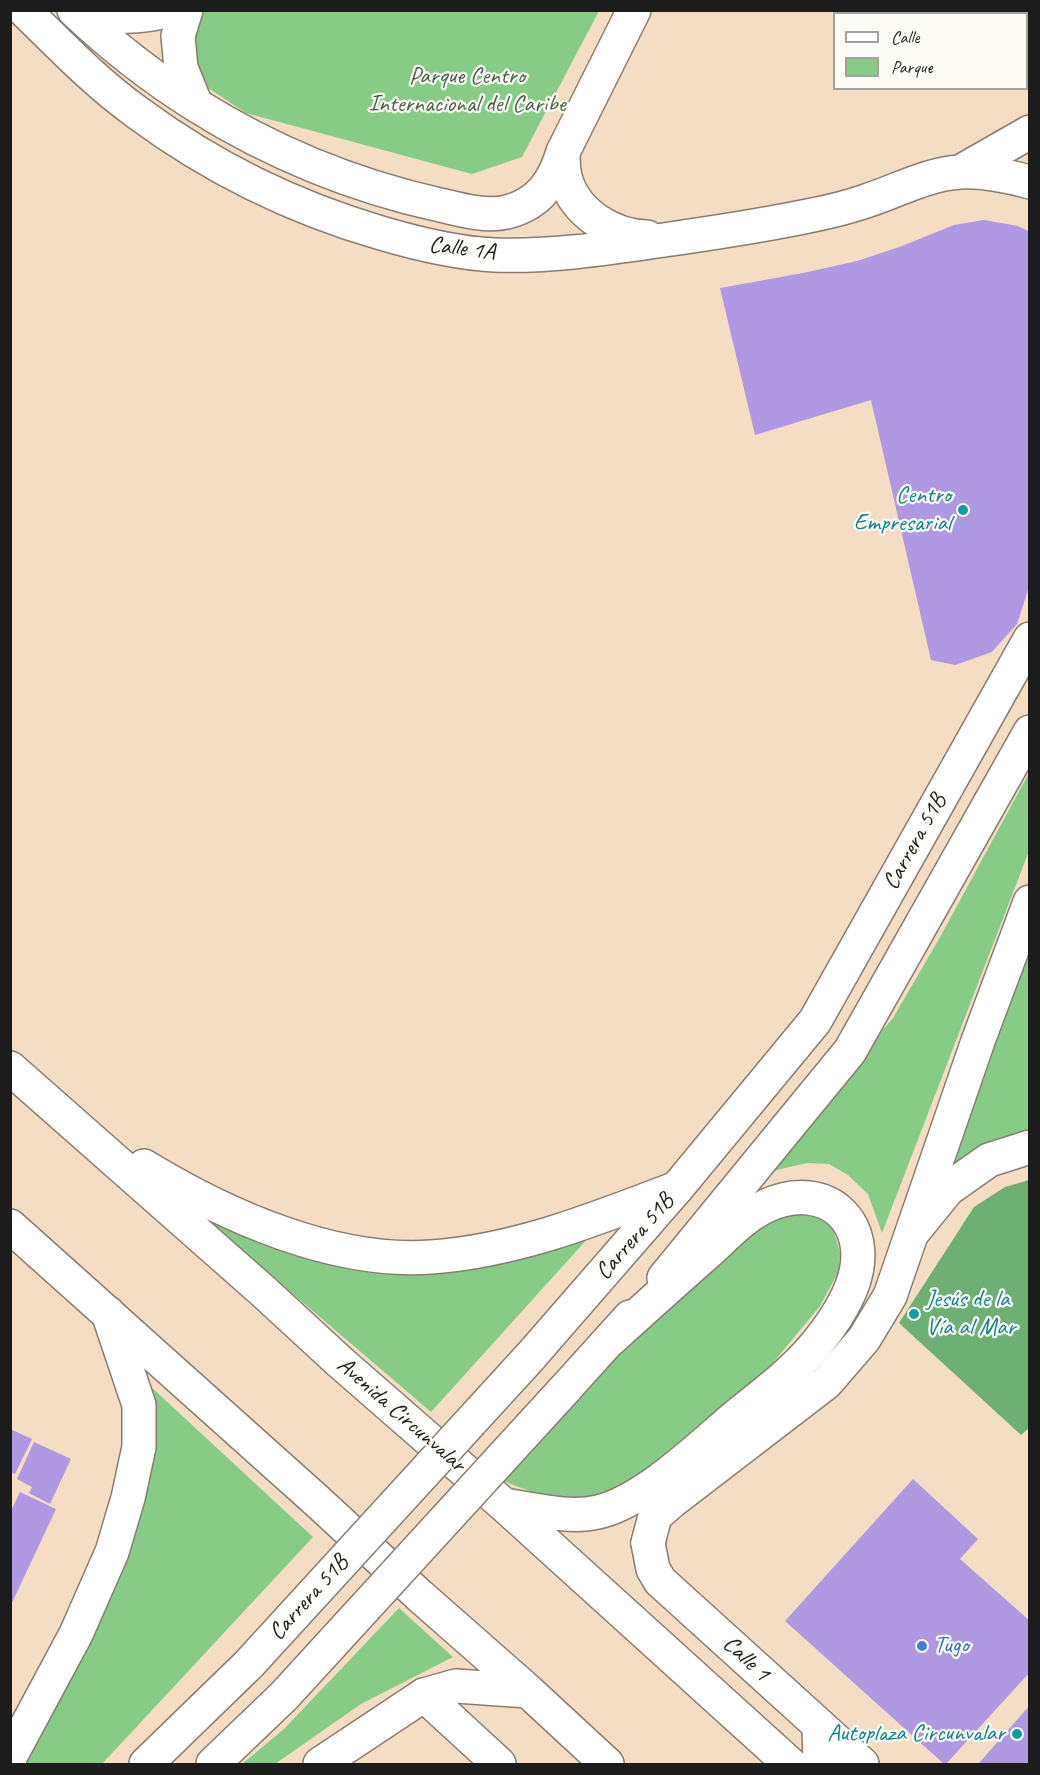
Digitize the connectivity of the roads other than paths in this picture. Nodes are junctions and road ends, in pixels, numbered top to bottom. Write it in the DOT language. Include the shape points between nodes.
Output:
graph roads {
  1 [pos="24,10"];
  2 [pos="170,10"];
  3 [pos="186,10"];
  4 [pos="634,10"];
  5 [pos="75,11"];
  6 [pos="196,105"];
  7 [pos="1029,132"];
  8 [pos="563,152"];
  9 [pos="960,172"];
  10 [pos="1029,182"];
  11 [pos="681,238"];
  12 [pos="1029,639"];
  13 [pos="1029,732"];
  14 [pos="1029,902"];
  15 [pos="10,1068"];
  16 [pos="67,1117"];
  17 [pos="1029,1147"];
  18 [pos="677,1188"];
  19 [pos="10,1226"];
  20 [pos="910,1235"];
  21 [pos="107,1311"];
  22 [pos="611,1339"];
  23 [pos="504,1504"];
  24 [pos="528,1691"];
  25 [pos="424,1695"];
  26 [pos="819,1727"];
  27 [pos="10,1757"];
  28 [pos="146,1764"];
  29 [pos="213,1764"];
  30 [pos="320,1764"];
  31 [pos="498,1764"];
  32 [pos="606,1764"];
  33 [pos="790,1764"];
  34 [pos="820,1764"];
  35 [pos="862,1764"];
  1 -- 11 [label="main road, Calle 1A" via="84,69 174,138 267,190 332,218 413,243 495,255 554,254"];
  2 -- 5 [label="main road" via="129,18"];
  3 -- 6 [label="main road" via="178,36 181,68"];
  4 -- 8 [label="main road"];
  5 -- 6 [label="main road, Calle 1A" via="122,52"];
  6 -- 8 [label="main road, Calle 1A" via="289,155 353,181 420,201 488,214 522,207 537,197 558,169"];
  7 -- 9 [label="main road"];
  8 -- 11 [label="main road" via="566,182 581,208 592,218 639,237"];
  9 -- 10 [label="main road"];
  9 -- 11 [label="main road, Calle 1A" via="931,177 829,211"];
  12 -- 18 [label="main road, Carrera 51B" via="815,1021"];
  13 -- 22 [label="main road, Carrera 51B" via="850,1051"];
  14 -- 20 [label="main road"];
  15 -- 16 [label="main road, Avenida Circunvalar"];
  16 -- 18 [label="main road" via="215,1206 308,1241 371,1255 430,1257 492,1249 601,1217"];
  16 -- 23 [label="main road, Avenida Circunvalar"];
  17 -- 20 [label="main road" via="989,1160 948,1189"];
  18 -- 28 [label="main road, Carrera 51B, bridge" via="530,1357 249,1664"];
  19 -- 21 [label="main road"];
  20 -- 26 [label="main road, Calle 1" via="890,1296 864,1339 826,1383 656,1516 648,1543 653,1569 660,1581"];
  21 -- 24 [label="main road"];
  21 -- 27 [label="main road" via="140,1405 139,1447 128,1498 112,1552 76,1634"];
  22 -- 23 [label="main road" via="764,1207 794,1198 810,1199 838,1209 853,1228 859,1254 852,1286 836,1318 787,1374 667,1474 615,1507 598,1512 566,1514"];
  22 -- 29 [label="main road, Carrera 51B, bridge" via="284,1696"];
  23 -- 33 [label="main road, Avenida Circunvalar"];
  24 -- 25 [label="main road" via="456,1686"];
  24 -- 32 [label="main road"];
  25 -- 30 [label="main road"];
  25 -- 31 [label="main road"];
  26 -- 34 [label="main road"];
  26 -- 35 [label="main road, Calle 1"];
}
